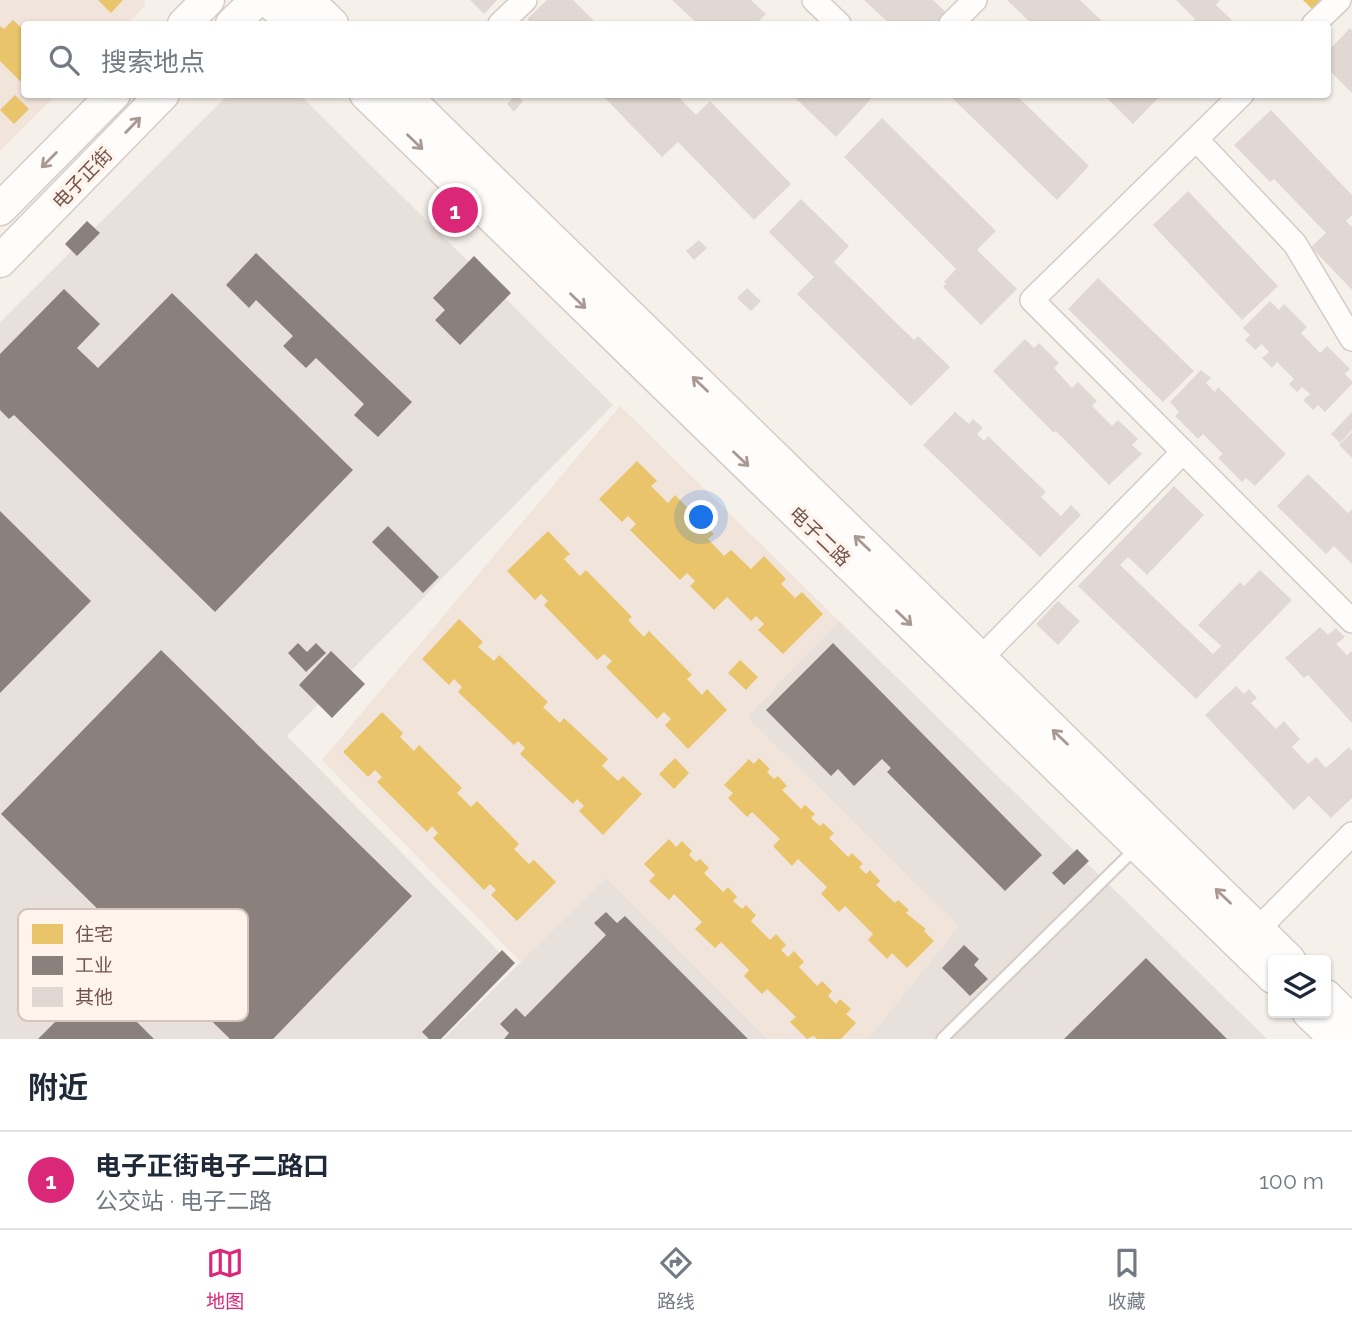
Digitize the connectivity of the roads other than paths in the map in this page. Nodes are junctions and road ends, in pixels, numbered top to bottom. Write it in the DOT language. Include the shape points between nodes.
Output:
graph roads {
  1 [pos="208,0"];
  2 [pos="257,0"];
  3 [pos="268,0"];
  4 [pos="307,0"];
  5 [pos="525,0"];
  6 [pos="814,0"];
  7 [pos="975,0"];
  8 [pos="1339,0"];
  9 [pos="187,21"];
  10 [pos="235,21"];
  11 [pos="291,21"];
  12 [pos="329,21"];
  13 [pos="503,21"];
  14 [pos="836,21"];
  15 [pos="954,21"];
  16 [pos="1317,21"];
  17 [pos="110,98"];
  18 [pos="159,98"];
  19 [pos="370,98"];
  20 [pos="1238,98"];
  21 [pos="417,99"];
  22 [pos="1196,139"];
  23 [pos="0,209"];
  24 [pos="0,261"];
  25 [pos="1352,340"];
  26 [pos="1183,452"];
  27 [pos="1352,621"];
  28 [pos="980,659"];
  29 [pos="1352,834"];
  30 [pos="1138,845"];
  31 [pos="1258,929"];
  32 [pos="1284,955"];
  33 [pos="1268,972"];
  34 [pos="1331,1001"];
  35 [pos="1314,1018"];
  36 [pos="1352,1021"];
  37 [pos="942,1039"];
  38 [pos="1336,1039"];
  1 -- 9 [label="main road"];
  2 -- 10 [label="main road"];
  3 -- 11 [label="main road"];
  4 -- 12 [label="main road"];
  5 -- 13 [label="street"];
  6 -- 14 [label="street"];
  7 -- 15 [label="street"];
  8 -- 16 [label="street"];
  17 -- 23 [label="main road, 电子正街, one-way"];
  24 -- 18 [label="main road, 电子正街, one-way"];
  19 -- 30 [label="main road, 电子二路, one-way"];
  20 -- 22 [label="street"];
  28 -- 21 [label="main road, 电子二路, one-way"];
  22 -- 25 [label="street" via="1295,244"];
  22 -- 26 [label="street" via="1032,300"];
  26 -- 27 [label="street"];
  26 -- 28 [label="street"];
  31 -- 28 [label="main road, 电子二路, one-way"];
  29 -- 31 [label="street"];
  30 -- 33 [label="main road, 电子二路"];
  30 -- 37 [label="lane"];
  31 -- 32 [label="main road, 电子二路"];
  34 -- 36 [label="main road"];
  35 -- 38 [label="main road"];
}
